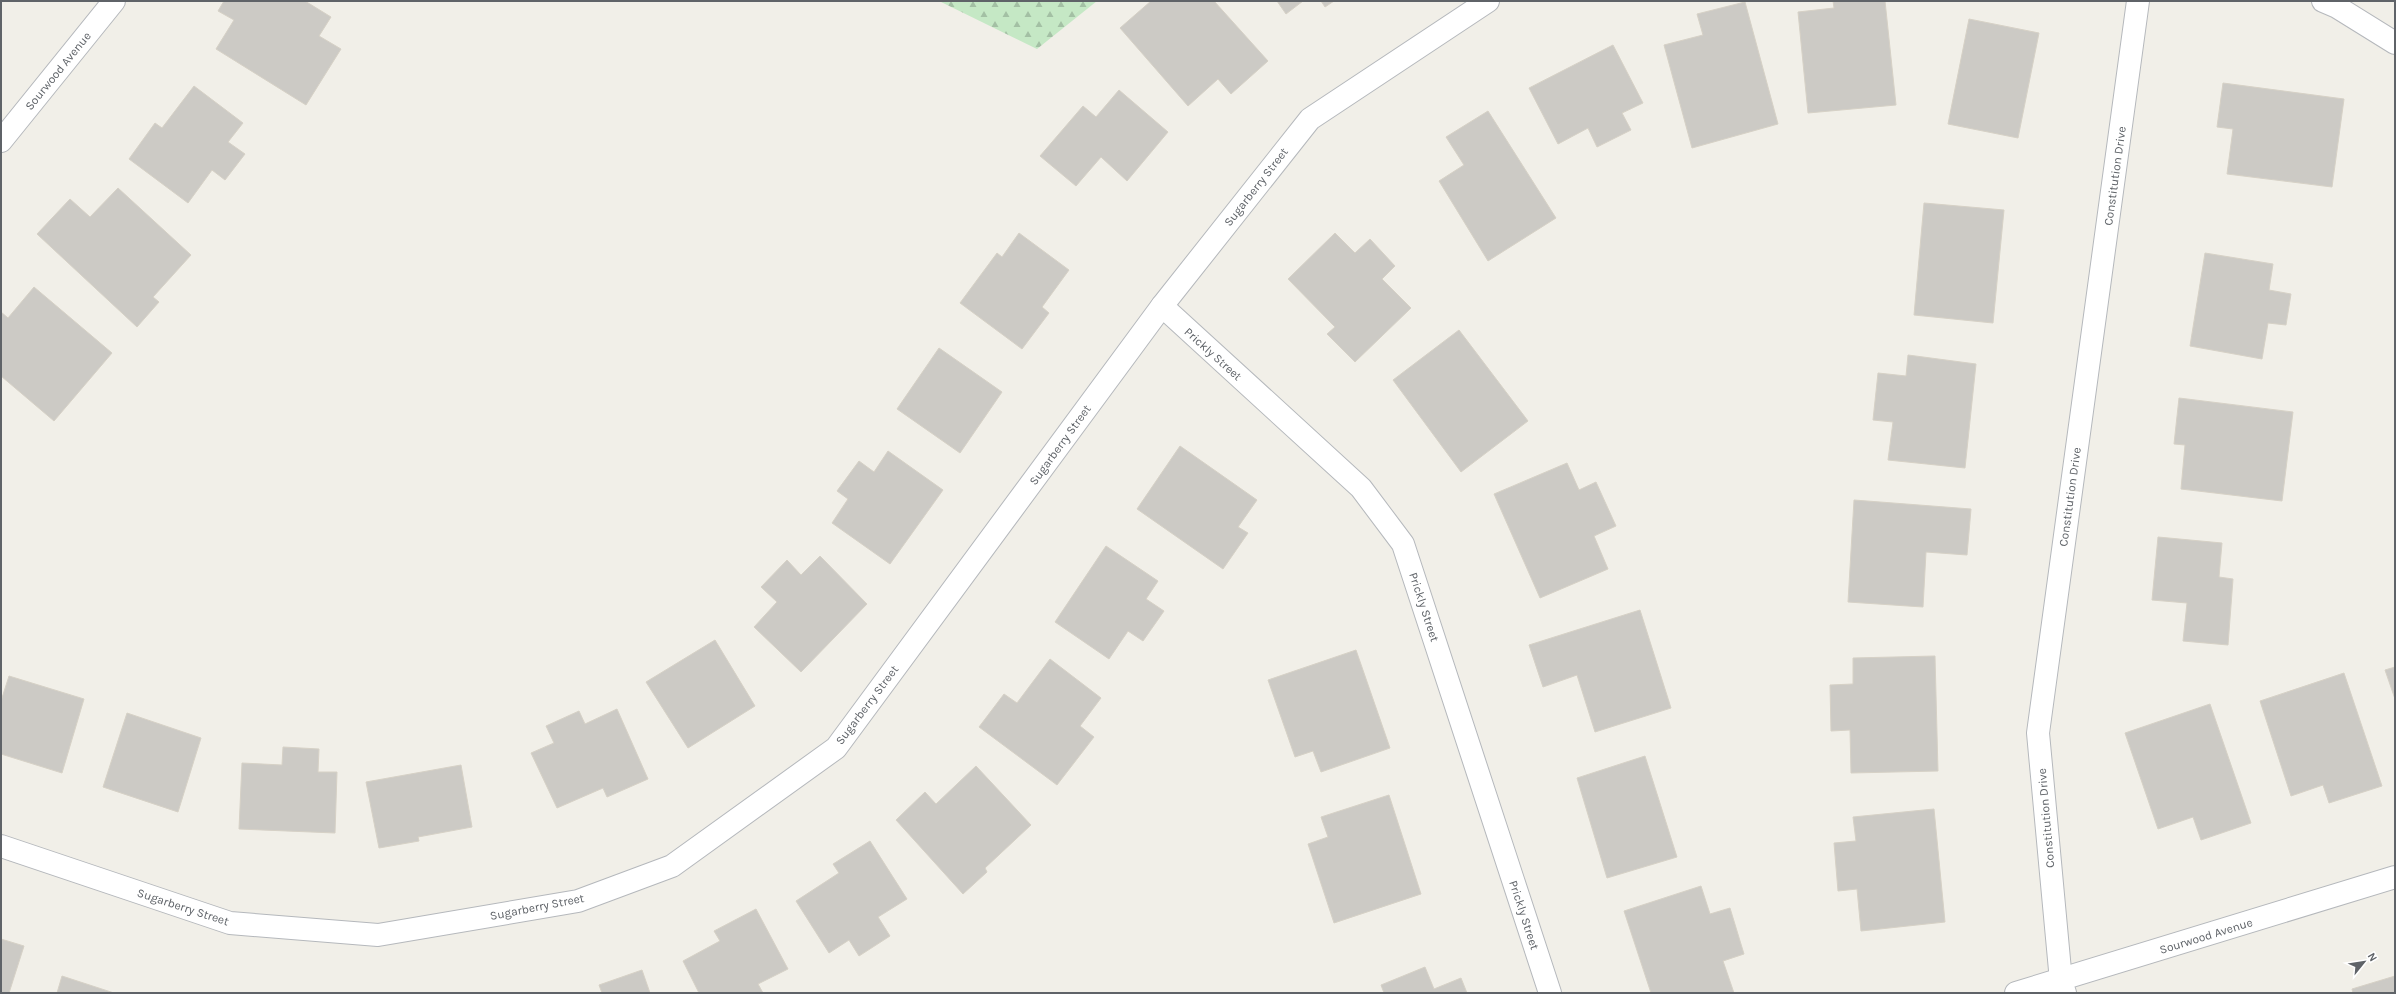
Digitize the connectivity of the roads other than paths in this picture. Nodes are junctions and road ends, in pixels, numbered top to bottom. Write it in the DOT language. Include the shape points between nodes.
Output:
graph roads {
  1 [pos="114,1"];
  2 [pos="1488,1"];
  3 [pos="2138,1"];
  4 [pos="2323,1"];
  5 [pos="2395,43"];
  6 [pos="1,141"];
  7 [pos="1162,306"];
  8 [pos="1,846"];
  9 [pos="2395,877"];
  10 [pos="2063,987"];
  11 [pos="1550,993"];
  12 [pos="2016,993"];
  1 -- 6 [label="street, Sourwood Avenue"];
  2 -- 7 [label="street, Sugarberry Street" via="1310,119"];
  3 -- 10 [label="street, Constitution Drive" via="2038,732"];
  4 -- 5 [label="street"];
  7 -- 8 [label="street, Sugarberry Street" via="836,748 672,866 578,901 378,936 230,924"];
  7 -- 11 [label="street, Prickly Street" via="1361,488 1403,544"];
  9 -- 10 [label="street, Sourwood Avenue"];
  10 -- 12 [label="street, Sourwood Avenue"];
}
